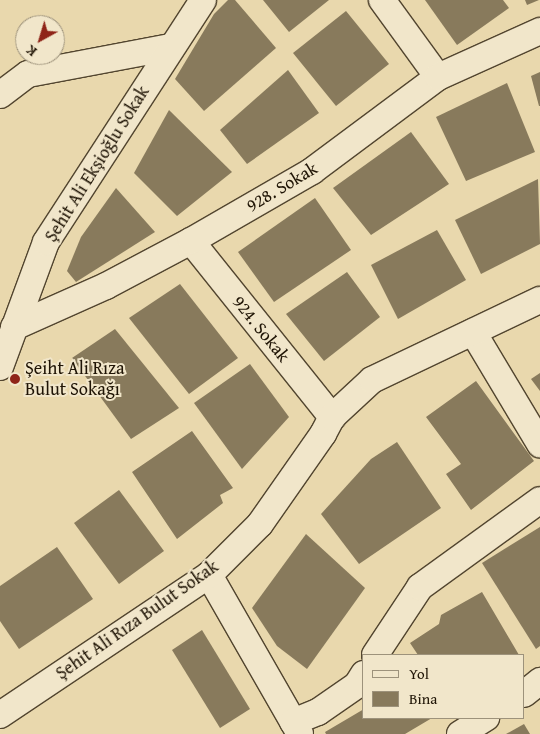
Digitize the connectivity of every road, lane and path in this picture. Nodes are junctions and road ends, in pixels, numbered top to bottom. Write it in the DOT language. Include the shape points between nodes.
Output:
graph roads {
  1 [pos="203,0"];
  2 [pos="382,0"];
  3 [pos="540,30"];
  4 [pos="171,47"];
  5 [pos="438,77"];
  6 [pos="0,95"];
  7 [pos="191,241"];
  8 [pos="540,300"];
  9 [pos="14,327"];
  10 [pos="473,332"];
  11 [pos="0,366"];
  12 [pos="332,417"];
  13 [pos="540,444"];
  14 [pos="540,500"];
  15 [pos="209,575"];
  16 [pos="376,654"];
  17 [pos="362,677"];
  18 [pos="540,681"];
  19 [pos="525,693"];
  20 [pos="0,714"];
  21 [pos="484,719"];
  22 [pos="297,728"];
  23 [pos="460,734"];
  1 -- 4 [label="street, Şehit Ali Ekşioğlu Sokak"];
  2 -- 5 [label="street"];
  3 -- 5 [label="street, 928. Sokak"];
  4 -- 6 [label="street" via="28,74"];
  4 -- 9 [label="street, Şehit Ali Ekşioğlu Sokak" via="46,242"];
  5 -- 7 [label="street, 928. Sokak" via="312,171"];
  7 -- 9 [label="street, 928. Sokak" via="106,286"];
  7 -- 12 [label="street, 924. Sokak"];
  8 -- 10 [label="street, Şehit Ali Rıza Bulut Sokak"];
  9 -- 11 [label="street, Şehit Ali Ekşioğlu Sokak"];
  10 -- 12 [label="street, Şehit Ali Rıza Bulut Sokak" via="372,380"];
  10 -- 13 [label="street"];
  12 -- 15 [label="street, Şehit Ali Rıza Bulut Sokak" via="260,524"];
  14 -- 16 [label="street" via="420,587"];
  15 -- 20 [label="street, Şehit Ali Rıza Bulut Sokak"];
  15 -- 22 [label="street"];
  17 -- 22 [label="street" via="357,686"];
  18 -- 19 [label="street"];
  21 -- 23 [label="street"];
}
